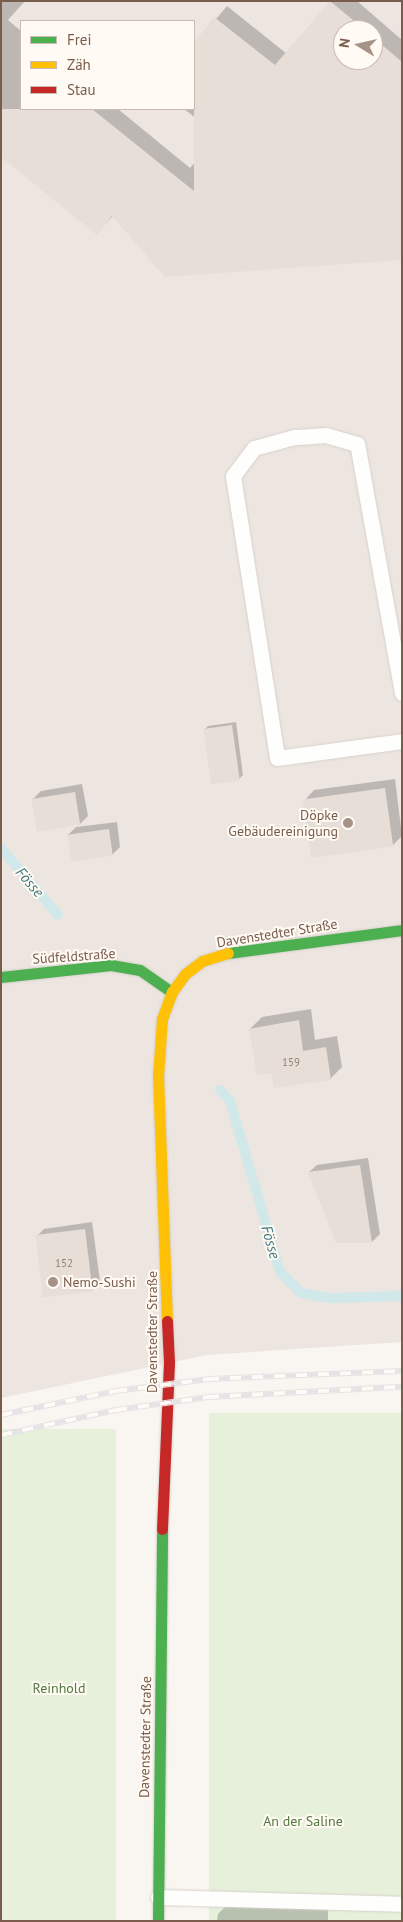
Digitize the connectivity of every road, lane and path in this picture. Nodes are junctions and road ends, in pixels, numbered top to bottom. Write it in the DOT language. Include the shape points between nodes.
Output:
graph roads {
  1 [pos="402,693"];
  2 [pos="402,741"];
  3 [pos="402,930"];
  4 [pos="1,977"];
  5 [pos="172,992"];
  6 [pos="158,1897"];
  7 [pos="402,1904"];
  8 [pos="158,1921"];
  1 -- 2 [label="lane" via="357,444 326,435 294,437 254,448 233,476 277,758"];
  3 -- 5 [label="street, Davenstedter Straße" via="227,953 202,961 185,974"];
  4 -- 5 [label="street, Südfeldstraße" via="111,965 140,970"];
  5 -- 6 [label="street, Davenstedter Straße" via="162,1019 159,1046 169,1362 162,1511"];
  6 -- 7 [label="lane"];
  6 -- 8 [label="street, Davenstedter Straße"];
}
